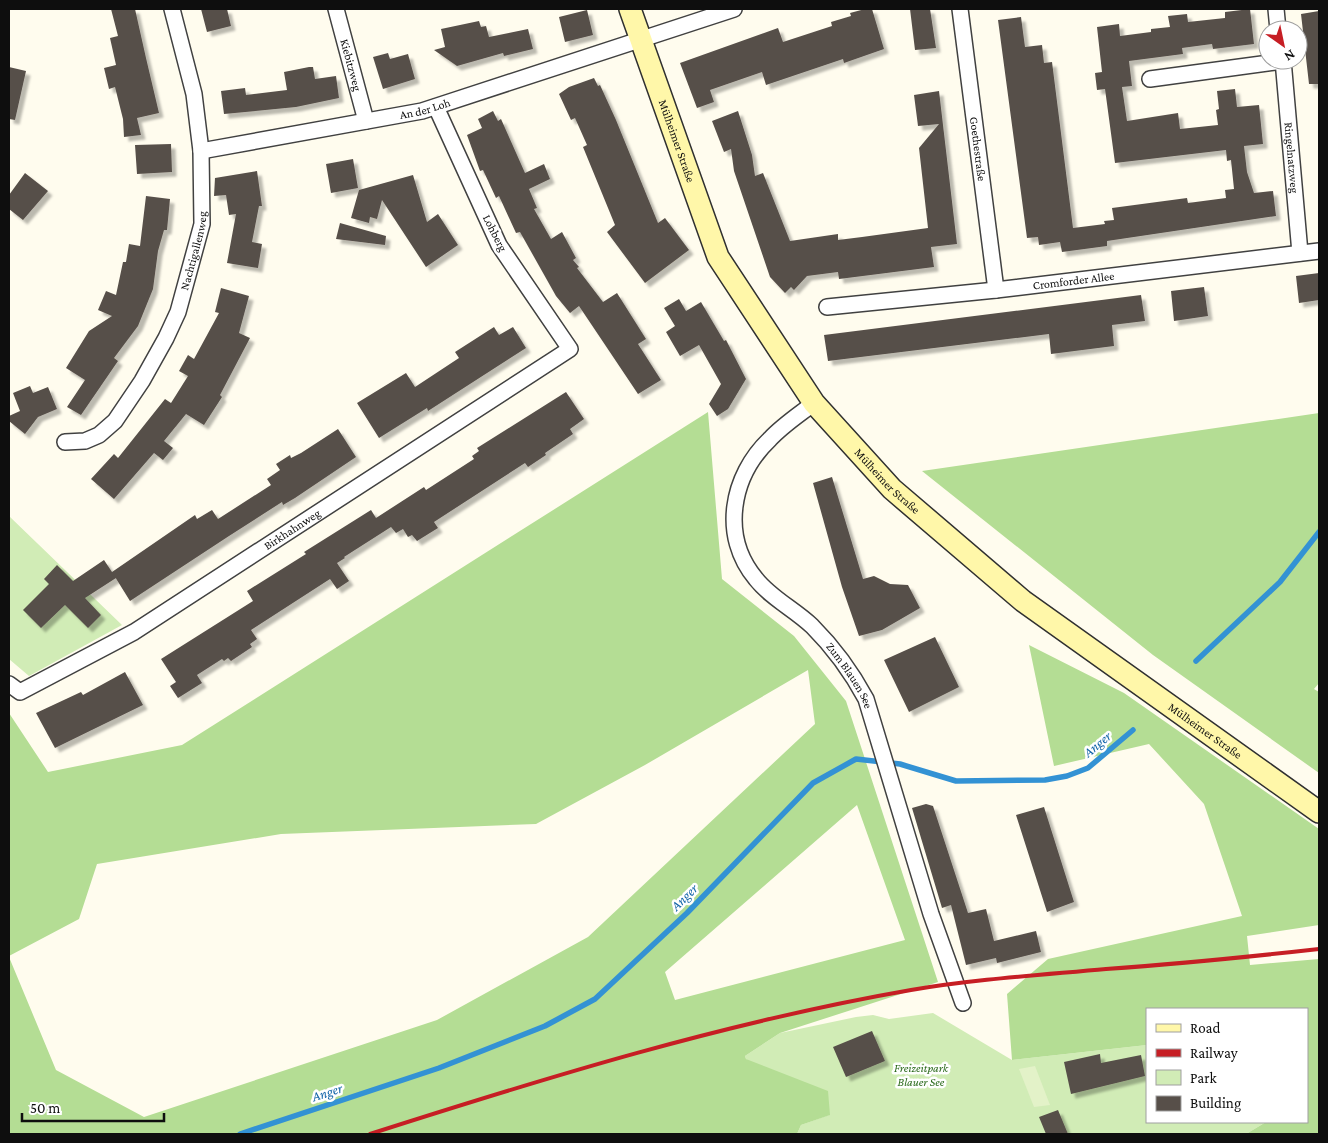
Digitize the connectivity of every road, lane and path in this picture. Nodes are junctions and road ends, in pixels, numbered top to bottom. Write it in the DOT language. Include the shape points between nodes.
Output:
graph roads {
  1 [pos="172,9"];
  2 [pos="336,9"];
  3 [pos="630,9"];
  4 [pos="734,9"];
  5 [pos="960,9"];
  6 [pos="641,39"];
  7 [pos="1258,64"];
  8 [pos="1284,70"];
  9 [pos="1150,79"];
  10 [pos="436,107"];
  11 [pos="366,121"];
  12 [pos="201,151"];
  13 [pos="1319,251"];
  14 [pos="1300,253"];
  15 [pos="996,290"];
  16 [pos="827,307"];
  17 [pos="570,349"];
  18 [pos="814,403"];
  19 [pos="65,442"];
  20 [pos="9,684"];
  21 [pos="1319,812"];
  22 [pos="963,1003"];
  1 -- 12 [label="street, Nachtigallenweg" via="194,94"];
  2 -- 11 [label="street, Kiebitzweg"];
  3 -- 6 [label="main road, Mülheimer Straße"];
  4 -- 6 [label="street, An der Loh"];
  5 -- 15 [label="street, Goethestraße"];
  6 -- 10 [label="street, An der Loh"];
  6 -- 18 [label="main road, Mülheimer Straße" via="718,257"];
  7 -- 9 [label="street, Ringelnatzweg"];
  8 -- 14 [label="street, Ringelnatzweg"];
  10 -- 11 [label="street, An der Loh"];
  10 -- 17 [label="street, Lohberg" via="499,245"];
  11 -- 12 [label="street, An der Loh"];
  12 -- 19 [label="street, Nachtigallenweg" via="202,224 178,312 166,338 115,421 99,435 85,441"];
  13 -- 14 [label="street, Cromforder Allee"];
  14 -- 15 [label="street, Cromforder Allee"];
  15 -- 16 [label="street, Cromforder Allee"];
  17 -- 20 [label="street, Birkhahnweg" via="134,632 20,692"];
  18 -- 21 [label="main road, Mülheimer Straße" via="892,489 1010,590"];
  18 -- 22 [label="street, Zum Blauen See" via="770,438 746,469 733,511 738,548 756,580 811,626 857,682 866,699 931,914"];
}
